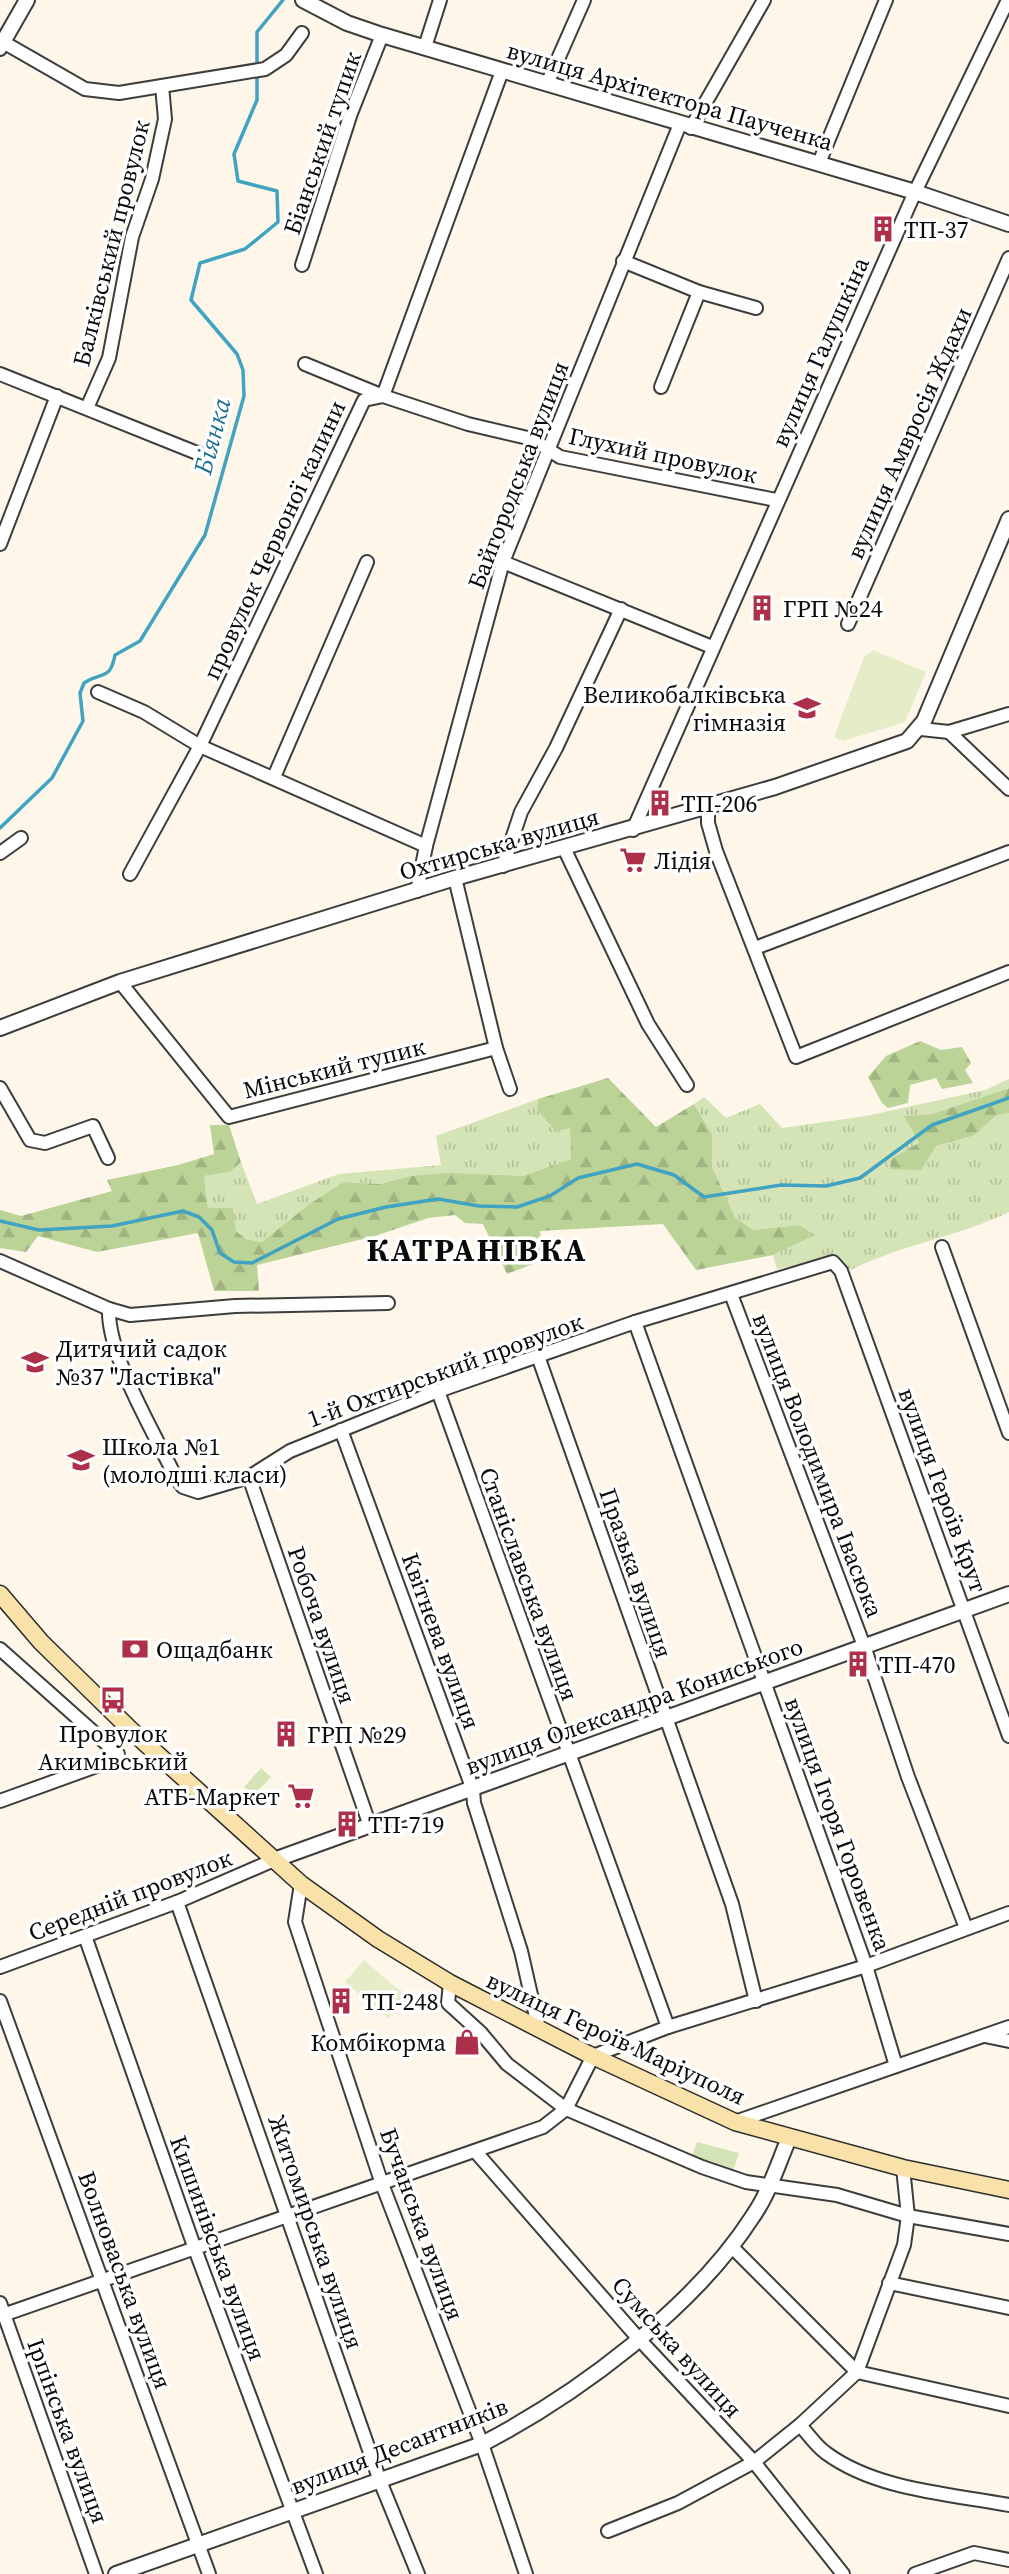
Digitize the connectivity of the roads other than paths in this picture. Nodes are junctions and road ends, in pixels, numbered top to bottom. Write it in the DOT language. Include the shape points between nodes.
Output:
graph roads {
  1 [pos="27,0"];
  2 [pos="303,0"];
  3 [pos="440,0"];
  4 [pos="584,0"];
  5 [pos="764,0"];
  6 [pos="886,0"];
  7 [pos="1008,0"];
  8 [pos="302,33"];
  9 [pos="382,35"];
  10 [pos="1,44"];
  11 [pos="425,47"];
  12 [pos="502,71"];
  13 [pos="547,84"];
  14 [pos="162,86"];
  15 [pos="685,126"];
  16 [pos="819,163"];
  17 [pos="915,192"];
  18 [pos="1009,224"];
  19 [pos="1009,258"];
  20 [pos="623,261"];
  21 [pos="302,265"];
  22 [pos="699,292"];
  23 [pos="756,308"];
  24 [pos="305,364"];
  25 [pos="0,374"];
  26 [pos="661,387"];
  27 [pos="57,396"];
  28 [pos="383,396"];
  29 [pos="87,408"];
  30 [pos="547,450"];
  31 [pos="207,457"];
  32 [pos="776,500"];
  33 [pos="1009,519"];
  34 [pos="0,544"];
  35 [pos="367,562"];
  36 [pos="503,562"];
  37 [pos="621,609"];
  38 [pos="848,624"];
  39 [pos="712,647"];
  40 [pos="98,692"];
  41 [pos="1009,714"];
  42 [pos="920,729"];
  43 [pos="949,732"];
  44 [pos="200,746"];
  45 [pos="274,777"];
  46 [pos="1009,789"];
  47 [pos="708,807"];
  48 [pos="632,830"];
  49 [pos="21,838"];
  50 [pos="426,846"];
  51 [pos="564,848"];
  52 [pos="1009,852"];
  53 [pos="0,853"];
  54 [pos="503,866"];
  55 [pos="130,874"];
  56 [pos="455,878"];
  57 [pos="417,891"];
  58 [pos="754,948"];
  59 [pos="1009,972"];
  60 [pos="120,982"];
  61 [pos="0,1028"];
  62 [pos="496,1048"];
  63 [pos="687,1085"];
  64 [pos="0,1088"];
  65 [pos="510,1088"];
  66 [pos="108,1157"];
  67 [pos="942,1247"];
  68 [pos="0,1261"];
  69 [pos="833,1262"];
  70 [pos="731,1294"];
  71 [pos="388,1303"];
  72 [pos="109,1309"];
  73 [pos="635,1322"];
  74 [pos="539,1359"];
  75 [pos="439,1391"];
  76 [pos="341,1430"];
  77 [pos="1009,1433"];
  78 [pos="249,1477"];
  79 [pos="0,1594"];
  80 [pos="1009,1594"];
  81 [pos="965,1609"];
  82 [pos="864,1647"];
  83 [pos="0,1649"];
  84 [pos="765,1682"];
  85 [pos="665,1720"];
  86 [pos="1009,1736"];
  87 [pos="568,1755"];
  88 [pos="473,1790"];
  89 [pos="0,1801"];
  90 [pos="370,1826"];
  91 [pos="275,1860"];
  92 [pos="302,1884"];
  93 [pos="177,1902"];
  94 [pos="1009,1913"];
  95 [pos="966,1928"];
  96 [pos="85,1936"];
  97 [pos="866,1966"];
  98 [pos="0,1967"];
  99 [pos="450,1983"];
  100 [pos="0,2001"];
  101 [pos="756,2001"];
  102 [pos="668,2027"];
  103 [pos="1009,2027"];
  104 [pos="539,2031"];
  105 [pos="985,2036"];
  106 [pos="1009,2041"];
  107 [pos="593,2056"];
  108 [pos="896,2066"];
  109 [pos="566,2109"];
  110 [pos="735,2122"];
  111 [pos="789,2138"];
  112 [pos="475,2151"];
  113 [pos="903,2168"];
  114 [pos="770,2183"];
  115 [pos="382,2184"];
  116 [pos="1009,2190"];
  117 [pos="289,2215"];
  118 [pos="908,2216"];
  119 [pos="1009,2234"];
  120 [pos="731,2246"];
  121 [pos="195,2249"];
  122 [pos="104,2281"];
  123 [pos="889,2283"];
  124 [pos="1009,2308"];
  125 [pos="1,2311"];
  126 [pos="638,2338"];
  127 [pos="857,2372"];
  128 [pos="1009,2406"];
  129 [pos="800,2425"];
  130 [pos="482,2444"];
  131 [pos="754,2462"];
  132 [pos="380,2481"];
  133 [pos="1009,2505"];
  134 [pos="292,2513"];
  135 [pos="608,2531"];
  136 [pos="198,2545"];
  137 [pos="1009,2560"];
  138 [pos="96,2574"];
  139 [pos="116,2574"];
  140 [pos="209,2574"];
  141 [pos="316,2574"];
  142 [pos="418,2574"];
  143 [pos="526,2574"];
  144 [pos="844,2574"];
  145 [pos="915,2574"];
  1 -- 10 [label="street"];
  2 -- 9 [label="street, вулиця Архітектора Паученка" via="319,11"];
  3 -- 11 [label="street"];
  4 -- 13 [label="street"];
  5 -- 15 [label="street, Байгородська вулиця"];
  6 -- 16 [label="street"];
  7 -- 17 [label="street, вулиця Галушкіна"];
  8 -- 14 [label="street" via="286,55 259,70"];
  9 -- 11 [label="street, вулиця Архітектора Паученка"];
  9 -- 21 [label="street, Біанський тупик" via="351,113"];
  10 -- 14 [label="street" via="85,89 119,93"];
  11 -- 12 [label="street, вулиця Архітектора Паученка"];
  12 -- 13 [label="street, вулиця Архітектора Паученка"];
  12 -- 28 [label="street, провулок Червоної калини"];
  13 -- 15 [label="street, вулиця Архітектора Паученка"];
  14 -- 29 [label="street, Балківський провулок" via="164,119 152,179 132,237 109,358"];
  15 -- 16 [label="street, вулиця Архітектора Паученка"];
  15 -- 20 [label="street, Байгородська вулиця"];
  16 -- 17 [label="street, вулиця Архітектора Паученка"];
  17 -- 18 [label="street, вулиця Архітектора Паученка"];
  17 -- 32 [label="street, вулиця Галушкіна"];
  19 -- 38 [label="street, вулиця Амвросія Ждахи"];
  20 -- 22 [label="street"];
  20 -- 30 [label="street, Байгородська вулиця"];
  22 -- 23 [label="street"];
  22 -- 26 [label="street"];
  24 -- 28 [label="street, Глухий провулок"];
  25 -- 27 [label="street"];
  27 -- 29 [label="street"];
  27 -- 34 [label="street, Балківський провулок"];
  28 -- 30 [label="street, Глухий провулок" via="531,439"];
  28 -- 44 [label="street, провулок Червоної калини" via="364,400"];
  29 -- 31 [label="street"];
  30 -- 32 [label="street, Глухий провулок" via="560,457"];
  30 -- 36 [label="street, Байгородська вулиця"];
  32 -- 39 [label="street, вулиця Галушкіна"];
  33 -- 42 [label="street"];
  35 -- 45 [label="street"];
  36 -- 37 [label="street"];
  36 -- 50 [label="street, Байгородська вулиця"];
  37 -- 39 [label="street"];
  37 -- 54 [label="street" via="521,811"];
  39 -- 48 [label="street, вулиця Галушкіна"];
  40 -- 44 [label="street" via="144,712"];
  41 -- 43 [label="street"];
  42 -- 43 [label="street"];
  42 -- 47 [label="street, Охтирська вулиця" via="907,741"];
  43 -- 46 [label="street"];
  44 -- 45 [label="street"];
  44 -- 55 [label="street, провулок Червоної калини"];
  45 -- 50 [label="street"];
  47 -- 48 [label="street, Охтирська вулиця"];
  47 -- 58 [label="street" via="716,852"];
  48 -- 51 [label="street, Охтирська вулиця"];
  49 -- 53 [label="street"];
  50 -- 57 [label="street, Байгородська вулиця"];
  51 -- 54 [label="street, Охтирська вулиця"];
  51 -- 63 [label="street" via="648,1024"];
  52 -- 58 [label="street"];
  54 -- 56 [label="street, Охтирська вулиця"];
  56 -- 57 [label="street, Охтирська вулиця"];
  56 -- 62 [label="street"];
  57 -- 60 [label="street, Охтирська вулиця"];
  58 -- 59 [label="street" via="796,1057"];
  60 -- 61 [label="street, Охтирська вулиця"];
  60 -- 62 [label="street, Мінський тупик" via="229,1117"];
  62 -- 65 [label="street"];
  64 -- 66 [label="street" via="30,1140 45,1143 93,1126"];
  67 -- 77 [label="street"];
  68 -- 72 [label="street"];
  69 -- 70 [label="street, 1-й Охтирський провулок"];
  69 -- 81 [label="street, вулиця Героїв Крут" via="841,1271"];
  70 -- 73 [label="street, 1-й Охтирський провулок"];
  70 -- 82 [label="street, вулиця Володимира Івасюка"];
  71 -- 72 [label="street" via="235,1306 130,1315"];
  72 -- 78 [label="street, 1-й Охтирський провулок" via="108,1326 127,1373 183,1487 198,1492"];
  73 -- 74 [label="street, 1-й Охтирський провулок"];
  73 -- 84 [label="street, вулиця Ігоря Горовенка"];
  74 -- 75 [label="street, 1-й Охтирський провулок"];
  74 -- 85 [label="street, Празька вулиця"];
  75 -- 76 [label="street, 1-й Охтирський провулок"];
  75 -- 87 [label="street, Станіславська вулиця"];
  76 -- 78 [label="street, 1-й Охтирський провулок" via="290,1451"];
  76 -- 88 [label="street, Квітнева вулиця"];
  78 -- 90 [label="street, Робоча вулиця"];
  79 -- 91 [label="main road, вулиця Героїв Маріуполя" via="97,1697"];
  80 -- 81 [label="street, вулиця Олександра Кониського"];
  81 -- 82 [label="street, вулиця Олександра Кониського"];
  81 -- 86 [label="street, вулиця Героїв Крут"];
  82 -- 84 [label="street, вулиця Олександра Кониського"];
  82 -- 95 [label="street, вулиця Володимира Івасюка"];
  83 -- 89 [label="street" via="118,1754 105,1763"];
  84 -- 85 [label="street, вулиця Олександра Кониського"];
  84 -- 97 [label="street, вулиця Ігоря Горовенка"];
  85 -- 87 [label="street, вулиця Олександра Кониського"];
  85 -- 101 [label="street, Празька вулиця" via="732,1904"];
  87 -- 88 [label="street, вулиця Олександра Кониського"];
  87 -- 102 [label="street, Станіславська вулиця"];
  88 -- 90 [label="street, вулиця Олександра Кониського"];
  88 -- 104 [label="street, Квітнева вулиця" via="521,1951"];
  90 -- 91 [label="street, вулиця Олександра Кониського"];
  91 -- 92 [label="main road, вулиця Героїв Маріуполя"];
  91 -- 93 [label="street, Середній провулок"];
  92 -- 99 [label="main road, вулиця Героїв Маріуполя"];
  92 -- 115 [label="street, Бучанська вулиця" via="295,1922"];
  93 -- 96 [label="street, Середній провулок"];
  93 -- 117 [label="street, Житомирська вулиця"];
  94 -- 95 [label="street"];
  95 -- 97 [label="street"];
  96 -- 98 [label="street, Середній провулок"];
  96 -- 121 [label="street, Кишинівська вулиця"];
  97 -- 101 [label="street"];
  97 -- 108 [label="street, вулиця Ігоря Горовенка"];
  99 -- 104 [label="main road, вулиця Героїв Маріуполя"];
  99 -- 109 [label="street, вулиця Героїв Маріуполя" via="448,2003 507,2064"];
  100 -- 122 [label="street, Волноваська вулиця"];
  101 -- 102 [label="street"];
  102 -- 107 [label="street"];
  103 -- 105 [label="street"];
  104 -- 107 [label="main road, вулиця Героїв Маріуполя"];
  105 -- 106 [label="street"];
  105 -- 108 [label="street"];
  107 -- 109 [label="street"];
  107 -- 110 [label="main road, вулиця Героїв Маріуполя"];
  108 -- 110 [label="street"];
  109 -- 112 [label="street" via="543,2127"];
  109 -- 114 [label="street, вулиця Героїв Маріуполя" via="702,2167 746,2182"];
  110 -- 111 [label="main road, вулиця Героїв Маріуполя"];
  111 -- 113 [label="main road, вулиця Героїв Маріуполя"];
  111 -- 114 [label="street, вулиця Десантників"];
  112 -- 115 [label="street"];
  112 -- 126 [label="street, Сумська вулиця"];
  113 -- 116 [label="main road, вулиця Героїв Маріуполя"];
  113 -- 118 [label="street"];
  114 -- 118 [label="street, вулиця Героїв Маріуполя" via="837,2195"];
  114 -- 120 [label="street, вулиця Десантників"];
  115 -- 117 [label="street"];
  115 -- 130 [label="street, Бучанська вулиця"];
  117 -- 121 [label="street"];
  117 -- 132 [label="street, Житомирська вулиця"];
  118 -- 119 [label="street, вулиця Героїв Маріуполя"];
  118 -- 123 [label="street" via="904,2245"];
  120 -- 126 [label="street, вулиця Десантників" via="688,2294"];
  120 -- 127 [label="street"];
  121 -- 122 [label="street"];
  121 -- 134 [label="street, Кишинівська вулиця"];
  122 -- 125 [label="street"];
  122 -- 136 [label="street, Волноваська вулиця"];
  123 -- 124 [label="street"];
  123 -- 127 [label="street"];
  125 -- 138 [label="street, Ірпінська вулиця"];
  126 -- 130 [label="street, вулиця Десантників" via="534,2417"];
  126 -- 131 [label="street, Сумська вулиця"];
  127 -- 128 [label="street"];
  127 -- 129 [label="street"];
  129 -- 131 [label="street"];
  129 -- 133 [label="street" via="824,2452 853,2470 894,2483"];
  130 -- 132 [label="street, вулиця Десантників"];
  130 -- 143 [label="street, Бучанська вулиця"];
  131 -- 135 [label="street" via="678,2503"];
  131 -- 144 [label="street, Сумська вулиця"];
  132 -- 134 [label="street, вулиця Десантників"];
  132 -- 142 [label="street, Житомирська вулиця"];
  134 -- 136 [label="street, вулиця Десантників"];
  134 -- 141 [label="street, Кишинівська вулиця"];
  136 -- 139 [label="street, вулиця Десантників"];
  136 -- 140 [label="street, Волноваська вулиця"];
  137 -- 145 [label="street" via="974,2553"];
}
